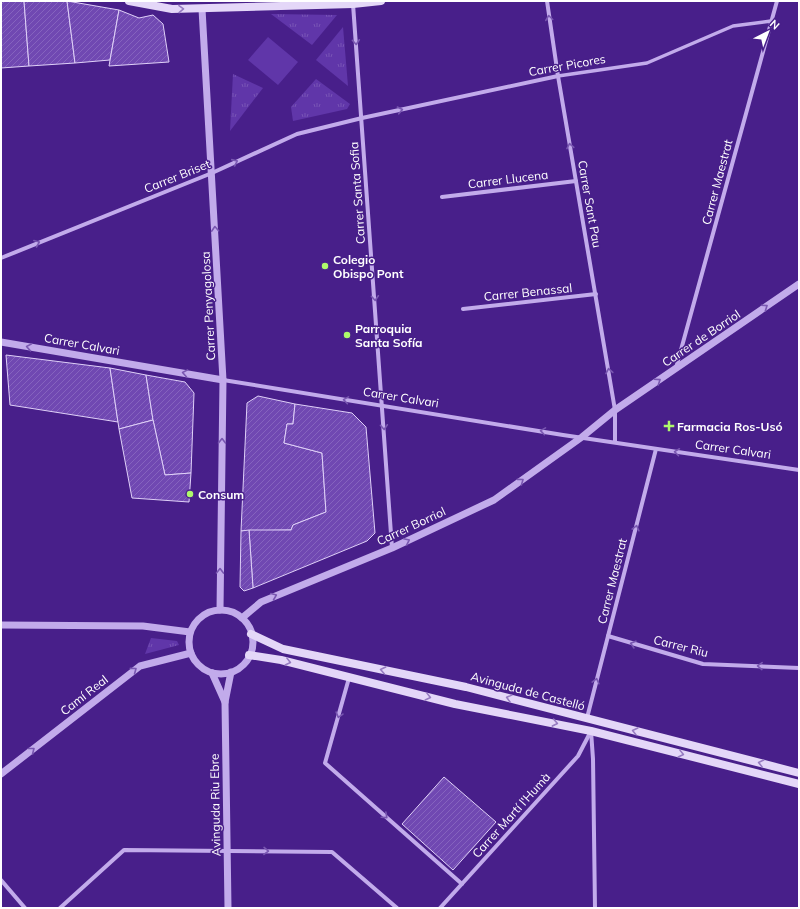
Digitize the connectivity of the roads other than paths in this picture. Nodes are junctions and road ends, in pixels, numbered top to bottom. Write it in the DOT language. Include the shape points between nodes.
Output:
graph roads {
  1 [pos="129,1"];
  2 [pos="381,1"];
  3 [pos="547,1"];
  4 [pos="777,1"];
  5 [pos="353,4"];
  6 [pos="202,5"];
  7 [pos="771,21"];
  8 [pos="558,76"];
  9 [pos="362,118"];
  10 [pos="212,172"];
  11 [pos="576,181"];
  12 [pos="442,197"];
  13 [pos="1,258"];
  14 [pos="799,284"];
  15 [pos="596,294"];
  16 [pos="463,309"];
  17 [pos="1,342"];
  18 [pos="676,368"];
  19 [pos="223,380"];
  20 [pos="383,405"];
  21 [pos="615,410"];
  22 [pos="582,437"];
  23 [pos="615,442"];
  24 [pos="656,448"];
  25 [pos="799,470"];
  26 [pos="392,548"];
  27 [pos="220,610"];
  28 [pos="242,618"];
  29 [pos="1,625"];
  30 [pos="190,632"];
  31 [pos="252,634"];
  32 [pos="608,636"];
  33 [pos="191,653"];
  34 [pos="250,656"];
  35 [pos="799,668"];
  36 [pos="212,672"];
  37 [pos="231,672"];
  38 [pos="350,677"];
  39 [pos="225,702"];
  40 [pos="587,719"];
  41 [pos="591,730"];
  42 [pos="799,773"];
  43 [pos="1,774"];
  44 [pos="799,784"];
  45 [pos="227,850"];
  46 [pos="1,880"];
  47 [pos="462,884"];
  48 [pos="25,908"];
  49 [pos="60,908"];
  50 [pos="228,908"];
  51 [pos="397,908"];
  52 [pos="440,908"];
  53 [pos="595,908"];
  1 -- 6 [label="main road, one-way" via="172,9"];
  2 -- 5 [label="main road"];
  8 -- 3 [label="street, Carrer Sant Pau, one-way"];
  4 -- 7 [label="street, Carrer Maestrat"];
  5 -- 6 [label="main road"];
  5 -- 9 [label="street, Carrer Santa Sofia, one-way"];
  6 -- 10 [label="street, Carrer Penyagolosa"];
  7 -- 8 [label="street, Carrer Picores" via="733,26 647,62"];
  7 -- 18 [label="street, Carrer Maestrat"];
  9 -- 8 [label="street, Carrer Picores, one-way"];
  11 -- 8 [label="street, Carrer Sant Pau, one-way"];
  10 -- 9 [label="street, Carrer Briset, one-way" via="297,134"];
  9 -- 20 [label="street, Carrer Santa Sofia, one-way"];
  13 -- 10 [label="street, Carrer Briset, one-way"];
  19 -- 10 [label="street, Carrer Penyagolosa, one-way"];
  11 -- 12 [label="street, Carrer Llucena"];
  11 -- 15 [label="street, Carrer Sant Pau"];
  18 -- 14 [label="street, Carrer de Borriol, one-way"];
  15 -- 16 [label="street, Carrer Benassal"];
  21 -- 15 [label="street, Carrer Sant Pau, one-way"];
  19 -- 17 [label="street, Carrer Calvari, one-way"];
  21 -- 18 [label="street, Carrer de Borriol, one-way"];
  20 -- 19 [label="street, Carrer Calvari, one-way"];
  27 -- 19 [label="street, Carrer Penyagolosa, one-way"];
  22 -- 20 [label="street, Carrer Calvari, one-way"];
  20 -- 26 [label="street, Carrer Santa Sofia, one-way"];
  21 -- 22 [label="street, Carrer de Borriol"];
  21 -- 23 [label="street"];
  22 -- 23 [label="street, Carrer Calvari"];
  26 -- 22 [label="street, Carrer Borriol, one-way" via="494,500"];
  23 -- 24 [label="street, Carrer Calvari"];
  25 -- 24 [label="street, Carrer Calvari, one-way"];
  32 -- 24 [label="street, Carrer Maestrat, one-way"];
  28 -- 26 [label="street, Carrer Borriol, one-way" via="261,602"];
  27 -- 28 [label="street"];
  27 -- 30 [label="street" via="202,616"];
  28 -- 31 [label="street"];
  29 -- 30 [label="street" via="144,626"];
  30 -- 33 [label="street"];
  31 -- 34 [label="street"];
  40 -- 31 [label="main road, Avinguda de Castelló, one-way" via="466,687 283,649"];
  35 -- 32 [label="street, Carrer Riu, one-way" via="703,664"];
  40 -- 32 [label="street, Carrer Maestrat, one-way"];
  33 -- 36 [label="street" via="203,668"];
  43 -- 33 [label="street, Camí Real, one-way" via="140,666"];
  34 -- 37 [label="street"];
  34 -- 38 [label="main road, Avinguda de Castelló, one-way" via="281,660"];
  36 -- 37 [label="street"];
  36 -- 39 [label="street, Avinguda Riu Ebre"];
  37 -- 39 [label="street, Avinguda Riu Ebre"];
  38 -- 41 [label="main road, Avinguda de Castelló, one-way" via="455,704"];
  38 -- 47 [label="street, one-way" via="325,763"];
  39 -- 45 [label="street, Avinguda Riu Ebre"];
  42 -- 40 [label="main road, Avinguda de Castelló, one-way"];
  41 -- 44 [label="main road, Avinguda de Castelló, one-way"];
  41 -- 47 [label="street, Carrer Martí l'Humà" via="578,756"];
  41 -- 53 [label="street"];
  45 -- 49 [label="street" via="124,850"];
  45 -- 50 [label="street, Avinguda Riu Ebre"];
  45 -- 51 [label="street, one-way" via="332,852"];
  46 -- 48 [label="street"];
  47 -- 52 [label="street, Carrer Martí l'Humà"];
}
